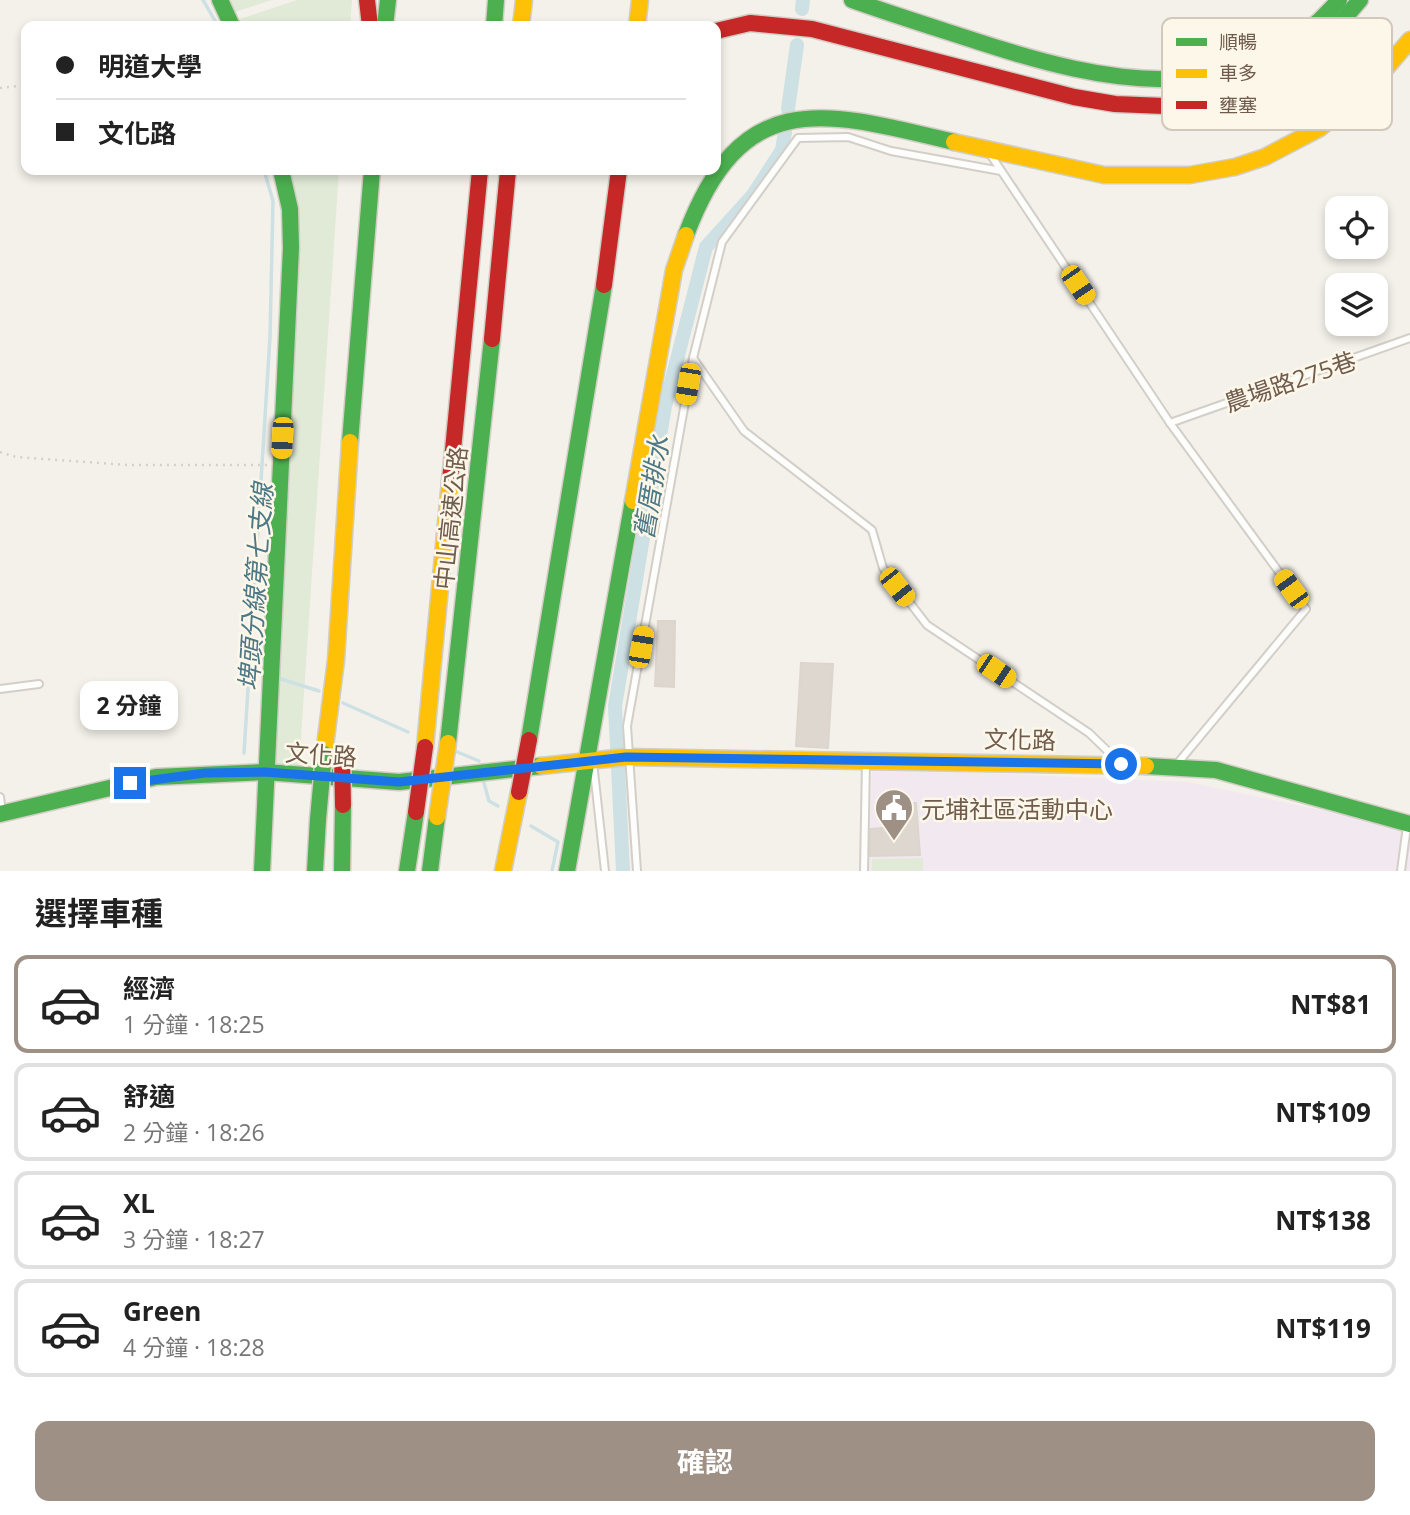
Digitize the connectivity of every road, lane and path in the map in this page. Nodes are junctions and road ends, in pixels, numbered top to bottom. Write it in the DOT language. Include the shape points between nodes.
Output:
graph roads {
  1 [pos="220,0"];
  2 [pos="367,0"];
  3 [pos="388,0"];
  4 [pos="496,0"];
  5 [pos="524,0"];
  6 [pos="640,0"];
  7 [pos="852,0"];
  8 [pos="1339,0"];
  9 [pos="1360,0"];
  10 [pos="1325,18"];
  11 [pos="1346,18"];
  12 [pos="230,21"];
  13 [pos="369,21"];
  14 [pos="386,21"];
  15 [pos="494,21"];
  16 [pos="522,21"];
  17 [pos="637,21"];
  18 [pos="721,28"];
  19 [pos="1410,40"];
  20 [pos="1392,66"];
  21 [pos="1162,82"];
  22 [pos="21,86"];
  23 [pos="0,88"];
  24 [pos="1162,106"];
  25 [pos="1321,130"];
  26 [pos="987,149"];
  27 [pos="721,167"];
  28 [pos="1001,170"];
  29 [pos="282,175"];
  30 [pos="372,175"];
  31 [pos="480,175"];
  32 [pos="508,175"];
  33 [pos="617,175"];
  34 [pos="715,175"];
  35 [pos="1410,338"];
  36 [pos="693,358"];
  37 [pos="1170,423"];
  38 [pos="0,452"];
  39 [pos="269,465"];
  40 [pos="336,660"];
  41 [pos="39,684"];
  42 [pos="0,689"];
  43 [pos="624,758"];
  44 [pos="866,759"];
  45 [pos="593,760"];
  46 [pos="1121,764"];
  47 [pos="1176,765"];
  48 [pos="265,772"];
  49 [pos="1,809"];
  50 [pos="1409,824"];
  51 [pos="262,871"];
  52 [pos="315,871"];
  53 [pos="342,871"];
  54 [pos="407,871"];
  55 [pos="430,871"];
  56 [pos="503,871"];
  57 [pos="566,871"];
  58 [pos="605,871"];
  59 [pos="637,871"];
  60 [pos="864,871"];
  61 [pos="1401,871"];
  1 -- 12 [label="main road"];
  2 -- 13 [label="main road"];
  3 -- 14 [label="main road"];
  4 -- 15 [label="main road"];
  5 -- 16 [label="main road"];
  6 -- 17 [label="main road"];
  7 -- 21 [label="main road" via="1062,69"];
  8 -- 10 [label="main road"];
  9 -- 11 [label="main road"];
  18 -- 24 [label="main road" via="772,23 812,29 1056,92"];
  19 -- 20 [label="main road"];
  22 -- 23 [label="path"];
  25 -- 26 [label="main road" via="1281,153 1202,175 1099,174"];
  26 -- 27 [label="main road" via="854,120 810,118 783,121 736,148"];
  26 -- 28 [label="lane"];
  28 -- 36 [label="lane" via="891,151 848,137 798,138 722,242"];
  28 -- 37 [label="lane"];
  29 -- 48 [label="main road" via="290,209 290,248"];
  30 -- 40 [label="main road"];
  31 -- 54 [label="main road, 中山高速公路, bridge" via="425,747"];
  32 -- 55 [label="main road, 中山高速公路, bridge" via="485,414"];
  33 -- 56 [label="main road, bridge" via="603,297 530,740"];
  34 -- 45 [label="main road" via="691,220 674,270"];
  35 -- 37 [label="lane, 農場路275巷"];
  36 -- 43 [label="lane"];
  36 -- 46 [label="lane" via="744,431 872,530 883,568 927,625 1089,733"];
  37 -- 47 [label="lane" via="1306,609"];
  38 -- 39 [label="path" via="127,465"];
  40 -- 52 [label="main road, bridge"];
  40 -- 53 [label="main road, bridge"];
  41 -- 42 [label="lane"];
  43 -- 44 [label="main road, 文化路"];
  43 -- 45 [label="main road, 文化路"];
  43 -- 59 [label="lane"];
  44 -- 46 [label="main road, 文化路"];
  44 -- 60 [label="lane"];
  45 -- 48 [label="main road, 文化路" via="399,782"];
  45 -- 57 [label="main road"];
  45 -- 58 [label="lane"];
  46 -- 47 [label="main road, 文化路"];
  47 -- 50 [label="main road, 文化路" via="1216,770"];
  48 -- 49 [label="main road, 文化路" via="156,777"];
  48 -- 51 [label="main road"];
  50 -- 61 [label="lane"];
}
